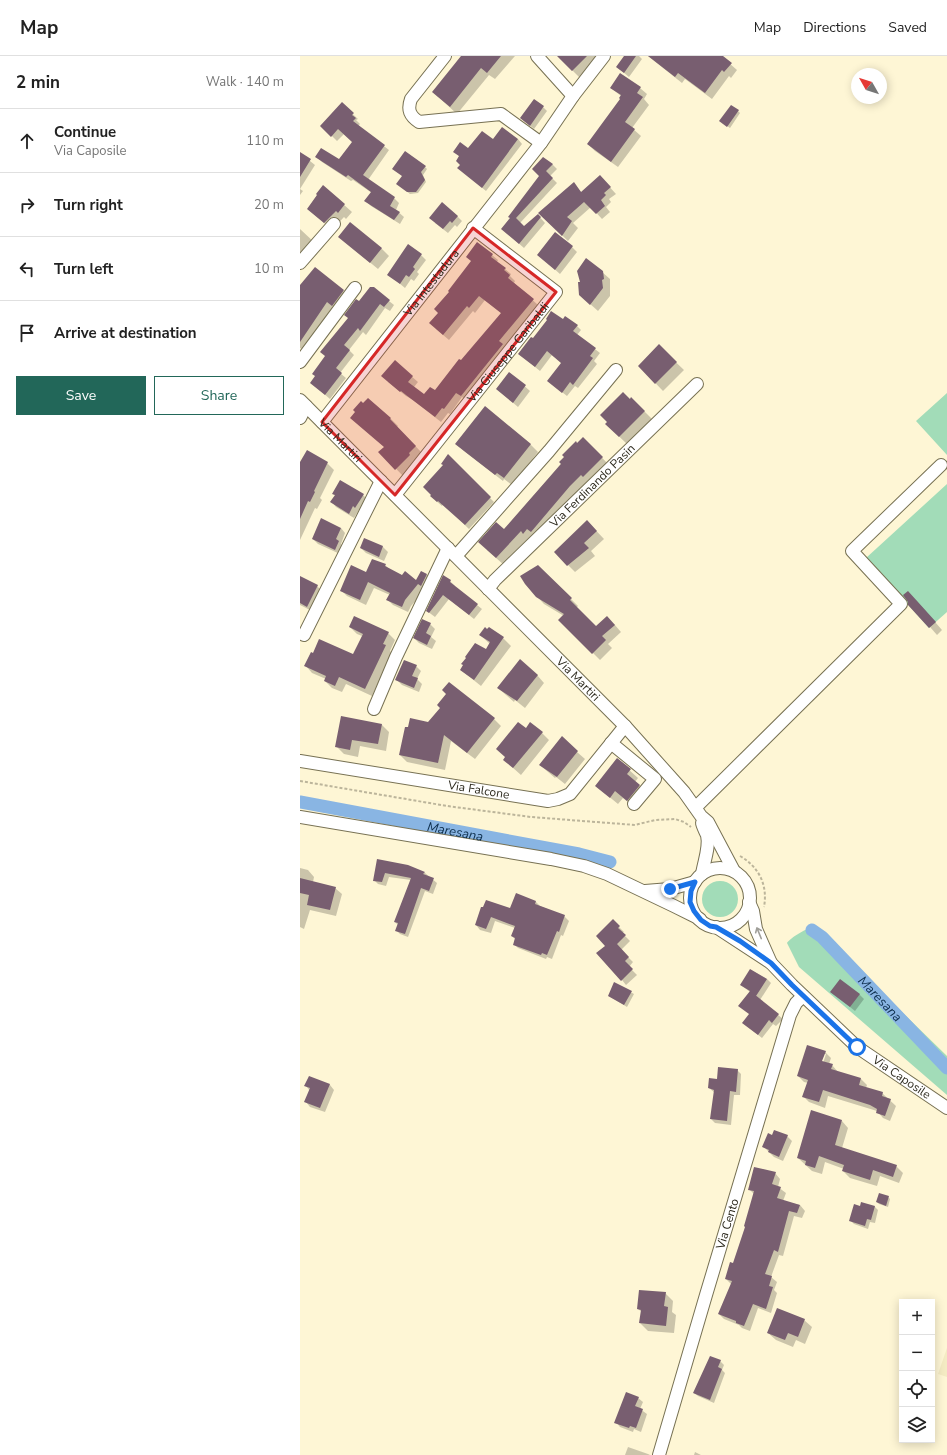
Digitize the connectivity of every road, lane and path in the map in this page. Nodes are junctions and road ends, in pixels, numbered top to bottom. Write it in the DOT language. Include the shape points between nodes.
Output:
graph roads {
  1 [pos="445,56"];
  2 [pos="537,56"];
  3 [pos="604,56"];
  4 [pos="573,96"];
  5 [pos="541,143"];
  6 [pos="334,224"];
  7 [pos="472,228"];
  8 [pos="300,263"];
  9 [pos="355,288"];
  10 [pos="300,362"];
  11 [pos="616,370"];
  12 [pos="697,384"];
  13 [pos="303,403"];
  14 [pos="300,418"];
  15 [pos="322,422"];
  16 [pos="941,465"];
  17 [pos="381,481"];
  18 [pos="395,495"];
  19 [pos="452,552"];
  20 [pos="488,589"];
  21 [pos="304,635"];
  22 [pos="374,709"];
  23 [pos="625,726"];
  24 [pos="611,744"];
  25 [pos="300,761"];
  26 [pos="300,781"];
  27 [pos="634,804"];
  28 [pos="698,811"];
  29 [pos="300,817"];
  30 [pos="704,829"];
  31 [pos="734,871"];
  32 [pos="698,878"];
  33 [pos="643,891"];
  34 [pos="750,902"];
  35 [pos="700,919"];
  36 [pos="716,927"];
  37 [pos="771,963"];
  38 [pos="803,996"];
  39 [pos="947,1108"];
  40 [pos="660,1455"];
  1 -- 5 [label="street" via="411,99 408,107 412,117 419,122 501,114"];
  2 -- 4 [label="street"];
  3 -- 4 [label="street, Via Intestadura"];
  4 -- 5 [label="street, Via Intestadura"];
  5 -- 7 [label="street, Via Intestadura"];
  6 -- 8 [label="street"];
  7 -- 15 [label="street, Via Intestadura"];
  7 -- 18 [label="street, Via Giuseppe Garibaldi" via="556,292"];
  9 -- 10 [label="street"];
  11 -- 19 [label="street" via="549,451"];
  12 -- 20 [label="street, Via Ferdinando Pasin"];
  13 -- 14 [label="street"];
  13 -- 15 [label="street, Via Martiri"];
  15 -- 17 [label="street, Via Martiri"];
  16 -- 28 [label="street" via="852,551 901,604"];
  17 -- 18 [label="street, Via Martiri"];
  17 -- 21 [label="street"];
  18 -- 19 [label="street, Via Martiri"];
  19 -- 20 [label="street, Via Martiri"];
  19 -- 22 [label="street" via="396,657"];
  20 -- 23 [label="street, Via Martiri"];
  23 -- 24 [label="street, Via Falcone"];
  23 -- 28 [label="street, Via Martiri"];
  24 -- 25 [label="street, Via Falcone" via="570,794 548,801"];
  24 -- 27 [label="street" via="654,779"];
  26 -- 30 [label="path" via="447,806 531,816 635,825 655,820 675,820 684,822 697,832"];
  28 -- 30 [label="street, Via Martiri"];
  28 -- 31 [label="street, Via Martiri" via="708,822"];
  29 -- 33 [label="street" via="584,866"];
  30 -- 32 [label="street, Via Martiri" via="708,850"];
  31 -- 32 [label="street" via="718,868 709,870"];
  31 -- 34 [label="street" via="746,883"];
  32 -- 33 [label="street" via="670,889"];
  32 -- 35 [label="street" via="691,891 690,902"];
  33 -- 35 [label="street"];
  34 -- 36 [label="street" via="745,914 737,922 725,927"];
  37 -- 34 [label="street, Via Caposile, one-way" via="756,929"];
  35 -- 36 [label="street"];
  36 -- 37 [label="street, Via Caposile"];
  37 -- 38 [label="street, Via Caposile"];
  38 -- 39 [label="street, Via Caposile" via="857,1047"];
  38 -- 40 [label="street, Via Cento" via="790,1014"];
}
